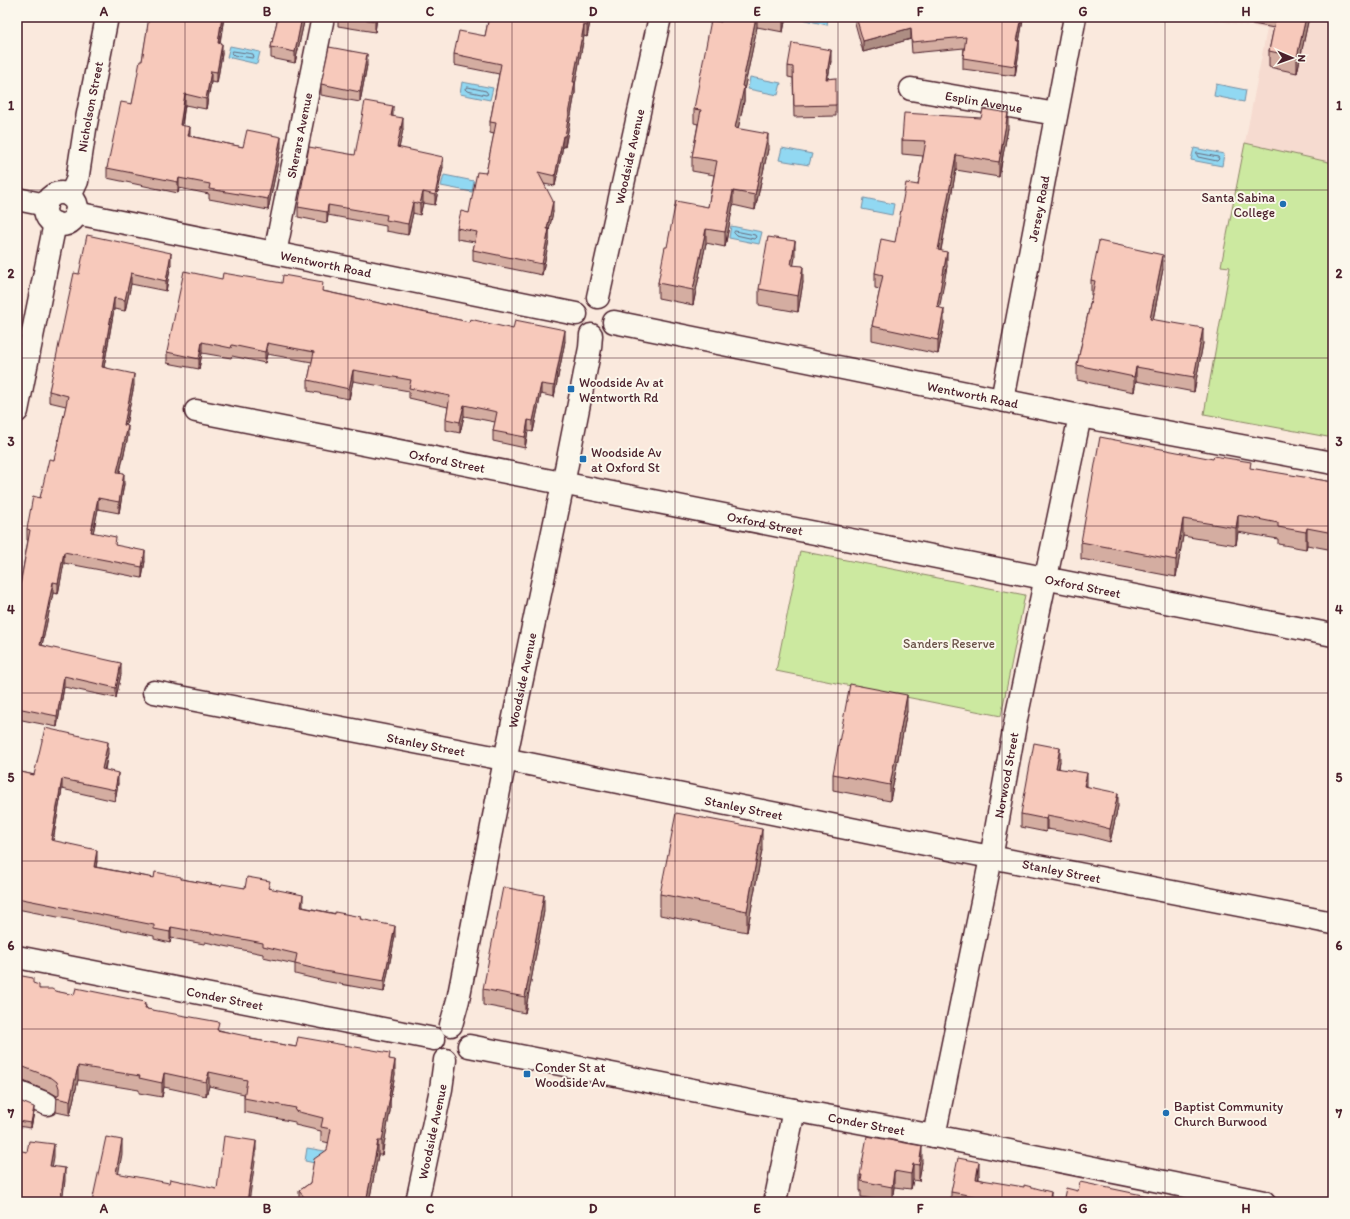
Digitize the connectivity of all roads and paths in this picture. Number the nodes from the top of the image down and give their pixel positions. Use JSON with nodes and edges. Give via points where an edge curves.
{"nodes":[{"id":1,"x":107,"y":17,"type":"edge"},
{"id":2,"x":323,"y":17,"type":"edge"},
{"id":3,"x":660,"y":17,"type":"edge"},
{"id":4,"x":1075,"y":17,"type":"edge"},
{"id":5,"x":911,"y":89,"type":"dead end"},
{"id":6,"x":1056,"y":114,"type":"junction"},
{"id":7,"x":17,"y":199,"type":"edge"},
{"id":8,"x":73,"y":204,"type":"junction"},
{"id":9,"x":50,"y":214,"type":"junction"},
{"id":10,"x":275,"y":253,"type":"junction"},
{"id":11,"x":598,"y":297,"type":"junction"},
{"id":12,"x":576,"y":314,"type":"junction"},
{"id":13,"x":614,"y":322,"type":"junction"},
{"id":14,"x":591,"y":335,"type":"junction"},
{"id":15,"x":1002,"y":400,"type":"junction"},
{"id":16,"x":17,"y":411,"type":"edge"},
{"id":17,"x":196,"y":411,"type":"dead end"},
{"id":18,"x":1080,"y":416,"type":"junction"},
{"id":19,"x":1333,"y":463,"type":"edge"},
{"id":20,"x":563,"y":484,"type":"junction"},
{"id":21,"x":1045,"y":579,"type":"junction"},
{"id":22,"x":1333,"y":635,"type":"edge"},
{"id":23,"x":154,"y":692,"type":"dead end"},
{"id":24,"x":505,"y":760,"type":"junction"},
{"id":25,"x":990,"y":858,"type":"junction"},
{"id":26,"x":1333,"y":923,"type":"edge"},
{"id":27,"x":17,"y":957,"type":"edge"},
{"id":28,"x":451,"y":1024,"type":"junction"},
{"id":29,"x":434,"y":1039,"type":"junction"},
{"id":30,"x":469,"y":1046,"type":"junction"},
{"id":31,"x":445,"y":1060,"type":"junction"},
{"id":32,"x":17,"y":1092,"type":"edge"},
{"id":33,"x":47,"y":1104,"type":"dead end"},
{"id":34,"x":794,"y":1110,"type":"junction"},
{"id":35,"x":934,"y":1136,"type":"junction"},
{"id":36,"x":1188,"y":1195,"type":"edge"},
{"id":37,"x":417,"y":1202,"type":"edge"},
{"id":38,"x":775,"y":1202,"type":"edge"},
{"id":39,"x":1264,"y":1202,"type":"edge"}],
"edges":[{"from":1,"to":8,"type":"street","name":"Nicholson Street"},
{"from":2,"to":10,"type":"street","name":"Sherars Avenue"},
{"from":3,"to":11,"type":"street","name":"Woodside Avenue"},
{"from":4,"to":6,"type":"street","name":"Jersey Road"},
{"from":5,"to":6,"type":"street","name":"Esplin Avenue"},
{"from":6,"to":15,"type":"street","name":"Jersey Road"},
{"from":7,"to":9,"type":"street"},
{"from":8,"to":9,"type":"street","via":[[74,218],[65,224]]},
{"from":8,"to":10,"type":"street","name":"Wentworth Road"},
{"from":9,"to":16,"type":"street"},
{"from":10,"to":12,"type":"street","name":"Wentworth Road"},
{"from":11,"to":12,"type":"street","via":[[586,299]]},
{"from":11,"to":13,"type":"street","via":[[610,303]]},
{"from":12,"to":14,"type":"street","via":[[581,330]]},
{"from":13,"to":14,"type":"street","via":[[602,334]]},
{"from":13,"to":15,"type":"street","name":"Wentworth Road"},
{"from":14,"to":20,"type":"street","name":"Woodside Avenue"},
{"from":15,"to":18,"type":"street","name":"Wentworth Road"},
{"from":17,"to":20,"type":"street","name":"Oxford Street"},
{"from":18,"to":19,"type":"street","name":"Wentworth Road"},
{"from":18,"to":21,"type":"street","name":"Norwood Street"},
{"from":20,"to":21,"type":"street","name":"Oxford Street"},
{"from":20,"to":24,"type":"street","name":"Woodside Avenue"},
{"from":21,"to":22,"type":"street","name":"Oxford Street"},
{"from":21,"to":25,"type":"street","name":"Norwood Street"},
{"from":23,"to":24,"type":"street","name":"Stanley Street"},
{"from":24,"to":25,"type":"street","name":"Stanley Street"},
{"from":24,"to":28,"type":"street","name":"Woodside Avenue","via":[[458,1000]]},
{"from":25,"to":26,"type":"street","name":"Stanley Street"},
{"from":25,"to":35,"type":"street","name":"Norwood Street"},
{"from":27,"to":29,"type":"street","name":"Conder Street"},
{"from":28,"to":29,"type":"street","via":[[438,1030]]},
{"from":28,"to":30,"type":"street","via":[[465,1031],[469,1038]]},
{"from":29,"to":31,"type":"street","via":[[436,1051]]},
{"from":30,"to":31,"type":"street","via":[[461,1059]]},
{"from":30,"to":34,"type":"street","name":"Conder Street"},
{"from":31,"to":37,"type":"street","name":"Woodside Avenue"},
{"from":32,"to":33,"type":"street"},
{"from":34,"to":35,"type":"street","name":"Conder Street"},
{"from":34,"to":38,"type":"street"},
{"from":35,"to":36,"type":"street","name":"Conder Street"},
{"from":36,"to":39,"type":"street","name":"Conder Street"}]}
